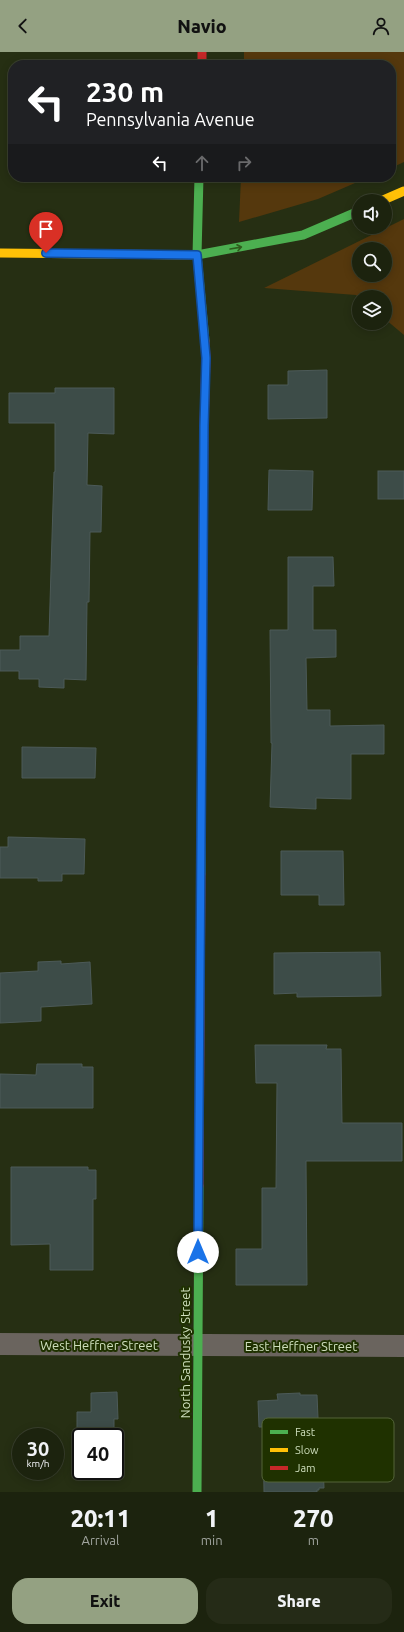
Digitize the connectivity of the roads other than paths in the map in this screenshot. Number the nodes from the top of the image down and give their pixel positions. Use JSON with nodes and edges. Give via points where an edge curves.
{"nodes":[{"id":1,"x":199,"y":182,"type":"edge"},
{"id":2,"x":404,"y":191,"type":"edge"},
{"id":3,"x":392,"y":196,"type":"edge"},
{"id":4,"x":352,"y":214,"type":"edge"},
{"id":5,"x":0,"y":253,"type":"edge"},
{"id":6,"x":197,"y":255,"type":"junction"},
{"id":7,"x":0,"y":1344,"type":"edge"},
{"id":8,"x":198,"y":1346,"type":"junction"},
{"id":9,"x":404,"y":1346,"type":"edge"},
{"id":10,"x":197,"y":1492,"type":"edge"}],
"edges":[{"from":1,"to":6,"type":"main road","name":"North Sandusky Street"},
{"from":2,"to":3,"type":"main road"},
{"from":6,"to":4,"type":"main road","one_way":true,"via":[[303,235]]},
{"from":5,"to":6,"type":"main road"},
{"from":6,"to":8,"type":"main road","name":"North Sandusky Street","via":[[206,358]]},
{"from":7,"to":8,"type":"street","name":"West Heffner Street"},
{"from":8,"to":9,"type":"street","name":"East Heffner Street"},
{"from":8,"to":10,"type":"main road","name":"North Sandusky Street"}]}
